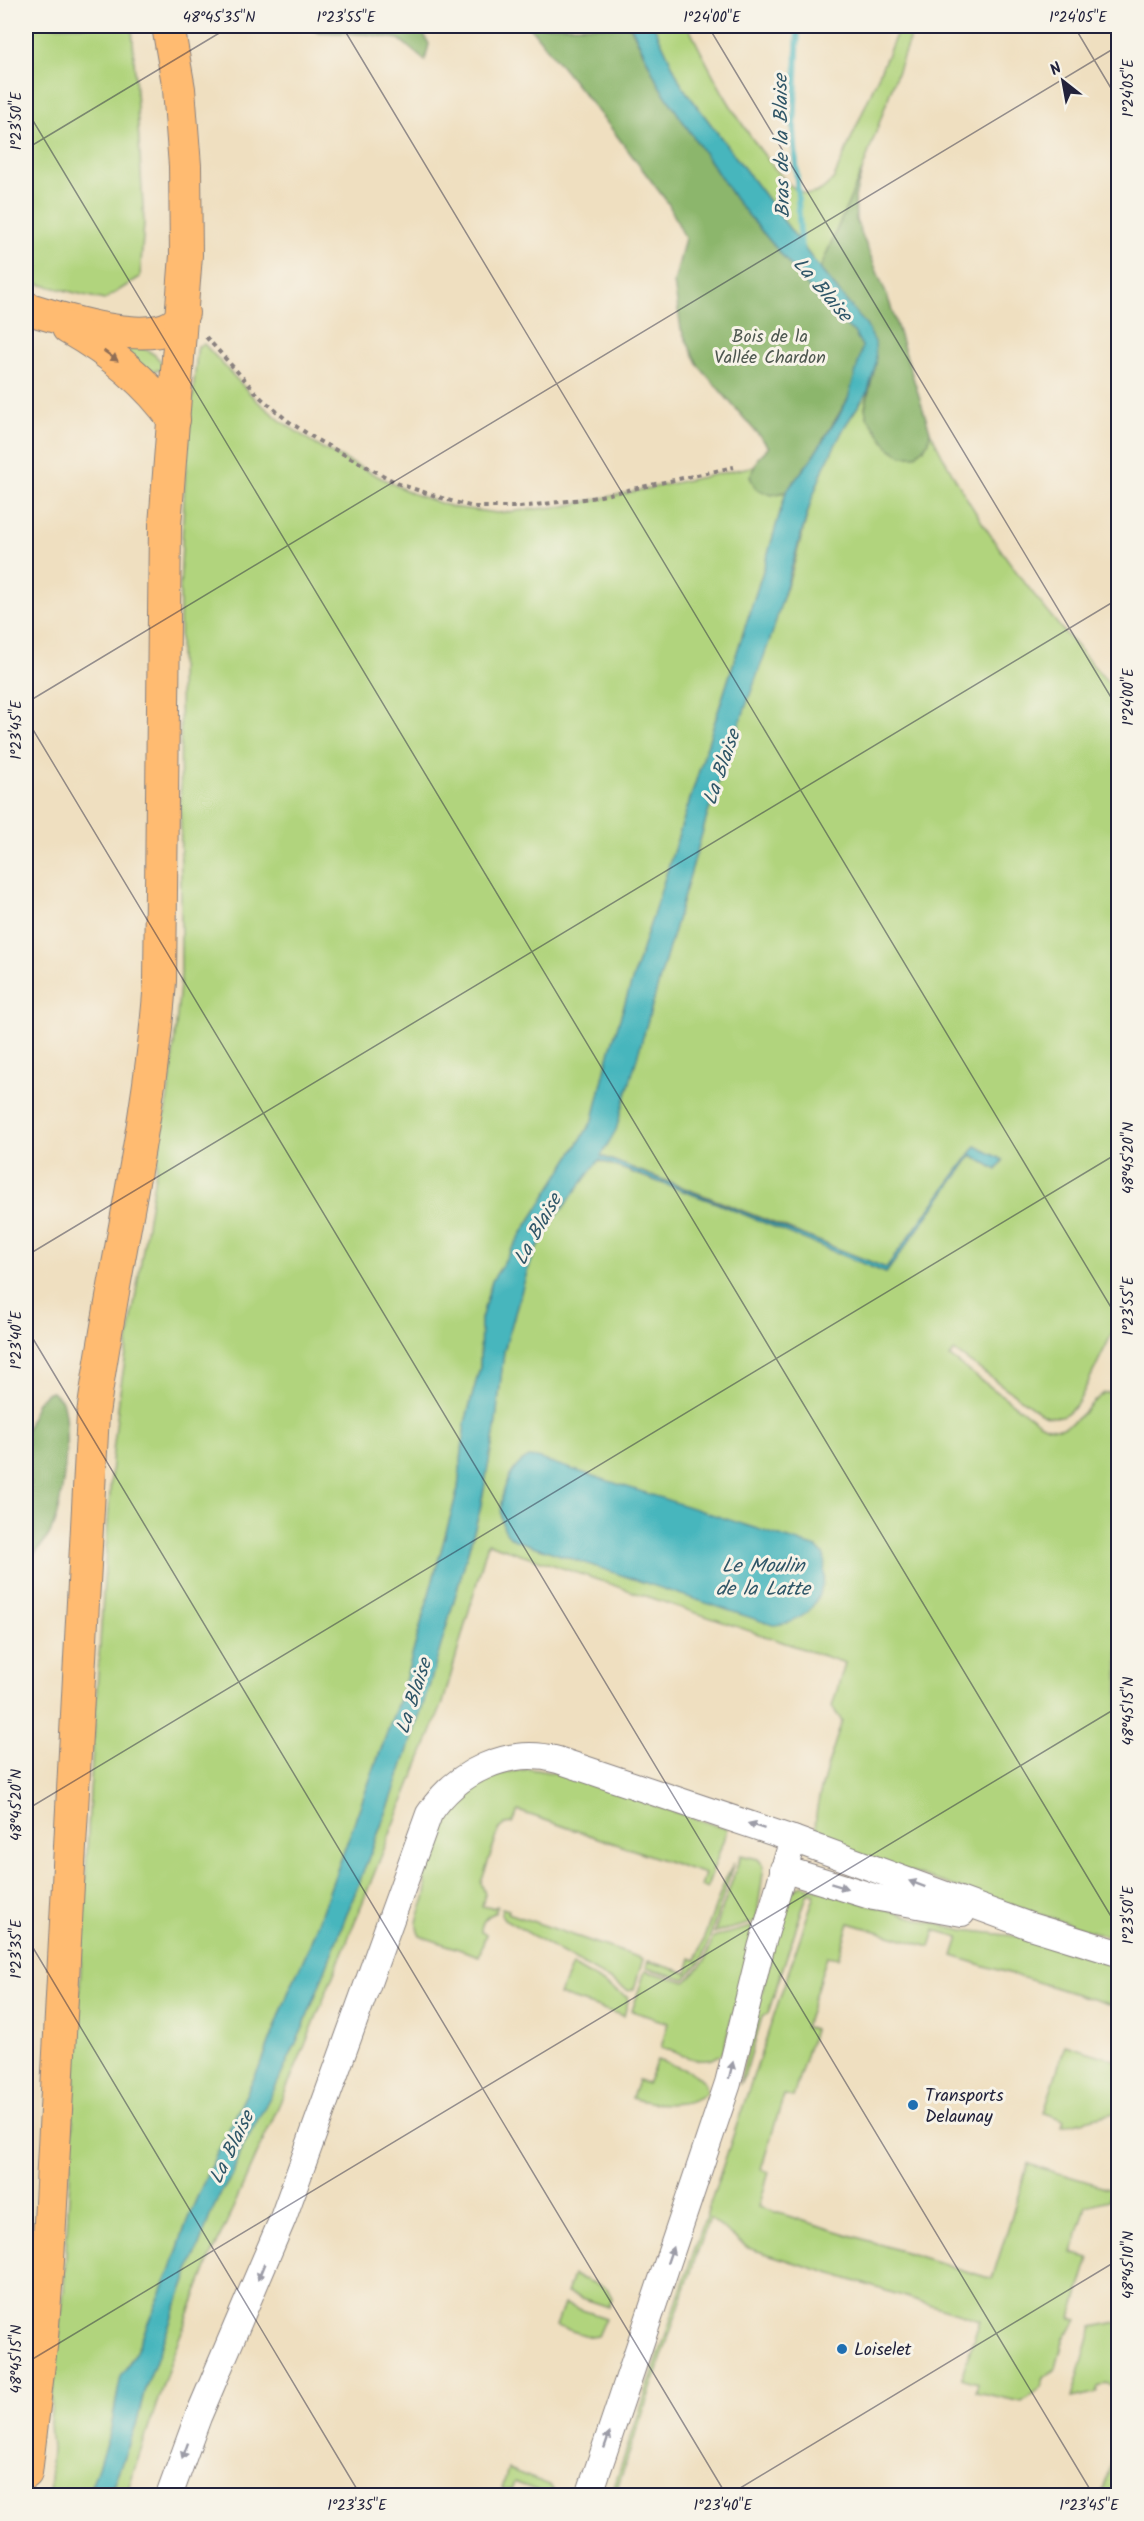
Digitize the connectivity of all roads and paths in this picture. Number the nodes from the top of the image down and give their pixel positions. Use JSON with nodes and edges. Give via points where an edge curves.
{"nodes":[{"id":1,"x":168,"y":26,"type":"edge"},
{"id":2,"x":35,"y":311,"type":"edge"},
{"id":3,"x":183,"y":313,"type":"junction"},
{"id":4,"x":174,"y":420,"type":"junction"},
{"id":5,"x":735,"y":467,"type":"dead end"},
{"id":6,"x":1119,"y":1348,"type":"edge"},
{"id":7,"x":1119,"y":1372,"type":"edge"},
{"id":8,"x":793,"y":1839,"type":"junction"},
{"id":9,"x":783,"y":1869,"type":"junction"},
{"id":10,"x":1030,"y":1926,"type":"junction"},
{"id":11,"x":1119,"y":1953,"type":"edge"},
{"id":12,"x":26,"y":2473,"type":"edge"},
{"id":13,"x":169,"y":2496,"type":"edge"},
{"id":14,"x":589,"y":2496,"type":"edge"}],
"edges":[{"from":1,"to":3,"type":"main road","via":[[179,89],[185,166]]},
{"from":2,"to":3,"type":"main road","via":[[139,333],[169,329]]},
{"from":2,"to":4,"type":"main road","one_way":true,"via":[[92,342],[131,371]]},
{"from":3,"to":4,"type":"main road"},
{"from":3,"to":5,"type":"path","via":[[251,389],[288,421],[361,465],[436,498],[474,507],[520,507],[591,498]]},
{"from":4,"to":12,"type":"main road","via":[[165,525],[159,1002],[142,1140],[93,1414],[48,2260]]},
{"from":6,"to":7,"type":"path"},
{"from":8,"to":9,"type":"lane"},
{"from":10,"to":8,"type":"lane","one_way":true},
{"from":8,"to":13,"type":"lane","one_way":true,"via":[[547,1757],[525,1756],[490,1764],[462,1779],[436,1802],[422,1829],[283,2218],[198,2416]]},
{"from":9,"to":10,"type":"lane","one_way":true,"via":[[874,1897]]},
{"from":14,"to":9,"type":"lane","one_way":true,"via":[[728,2083]]},
{"from":10,"to":11,"type":"lane"}]}
